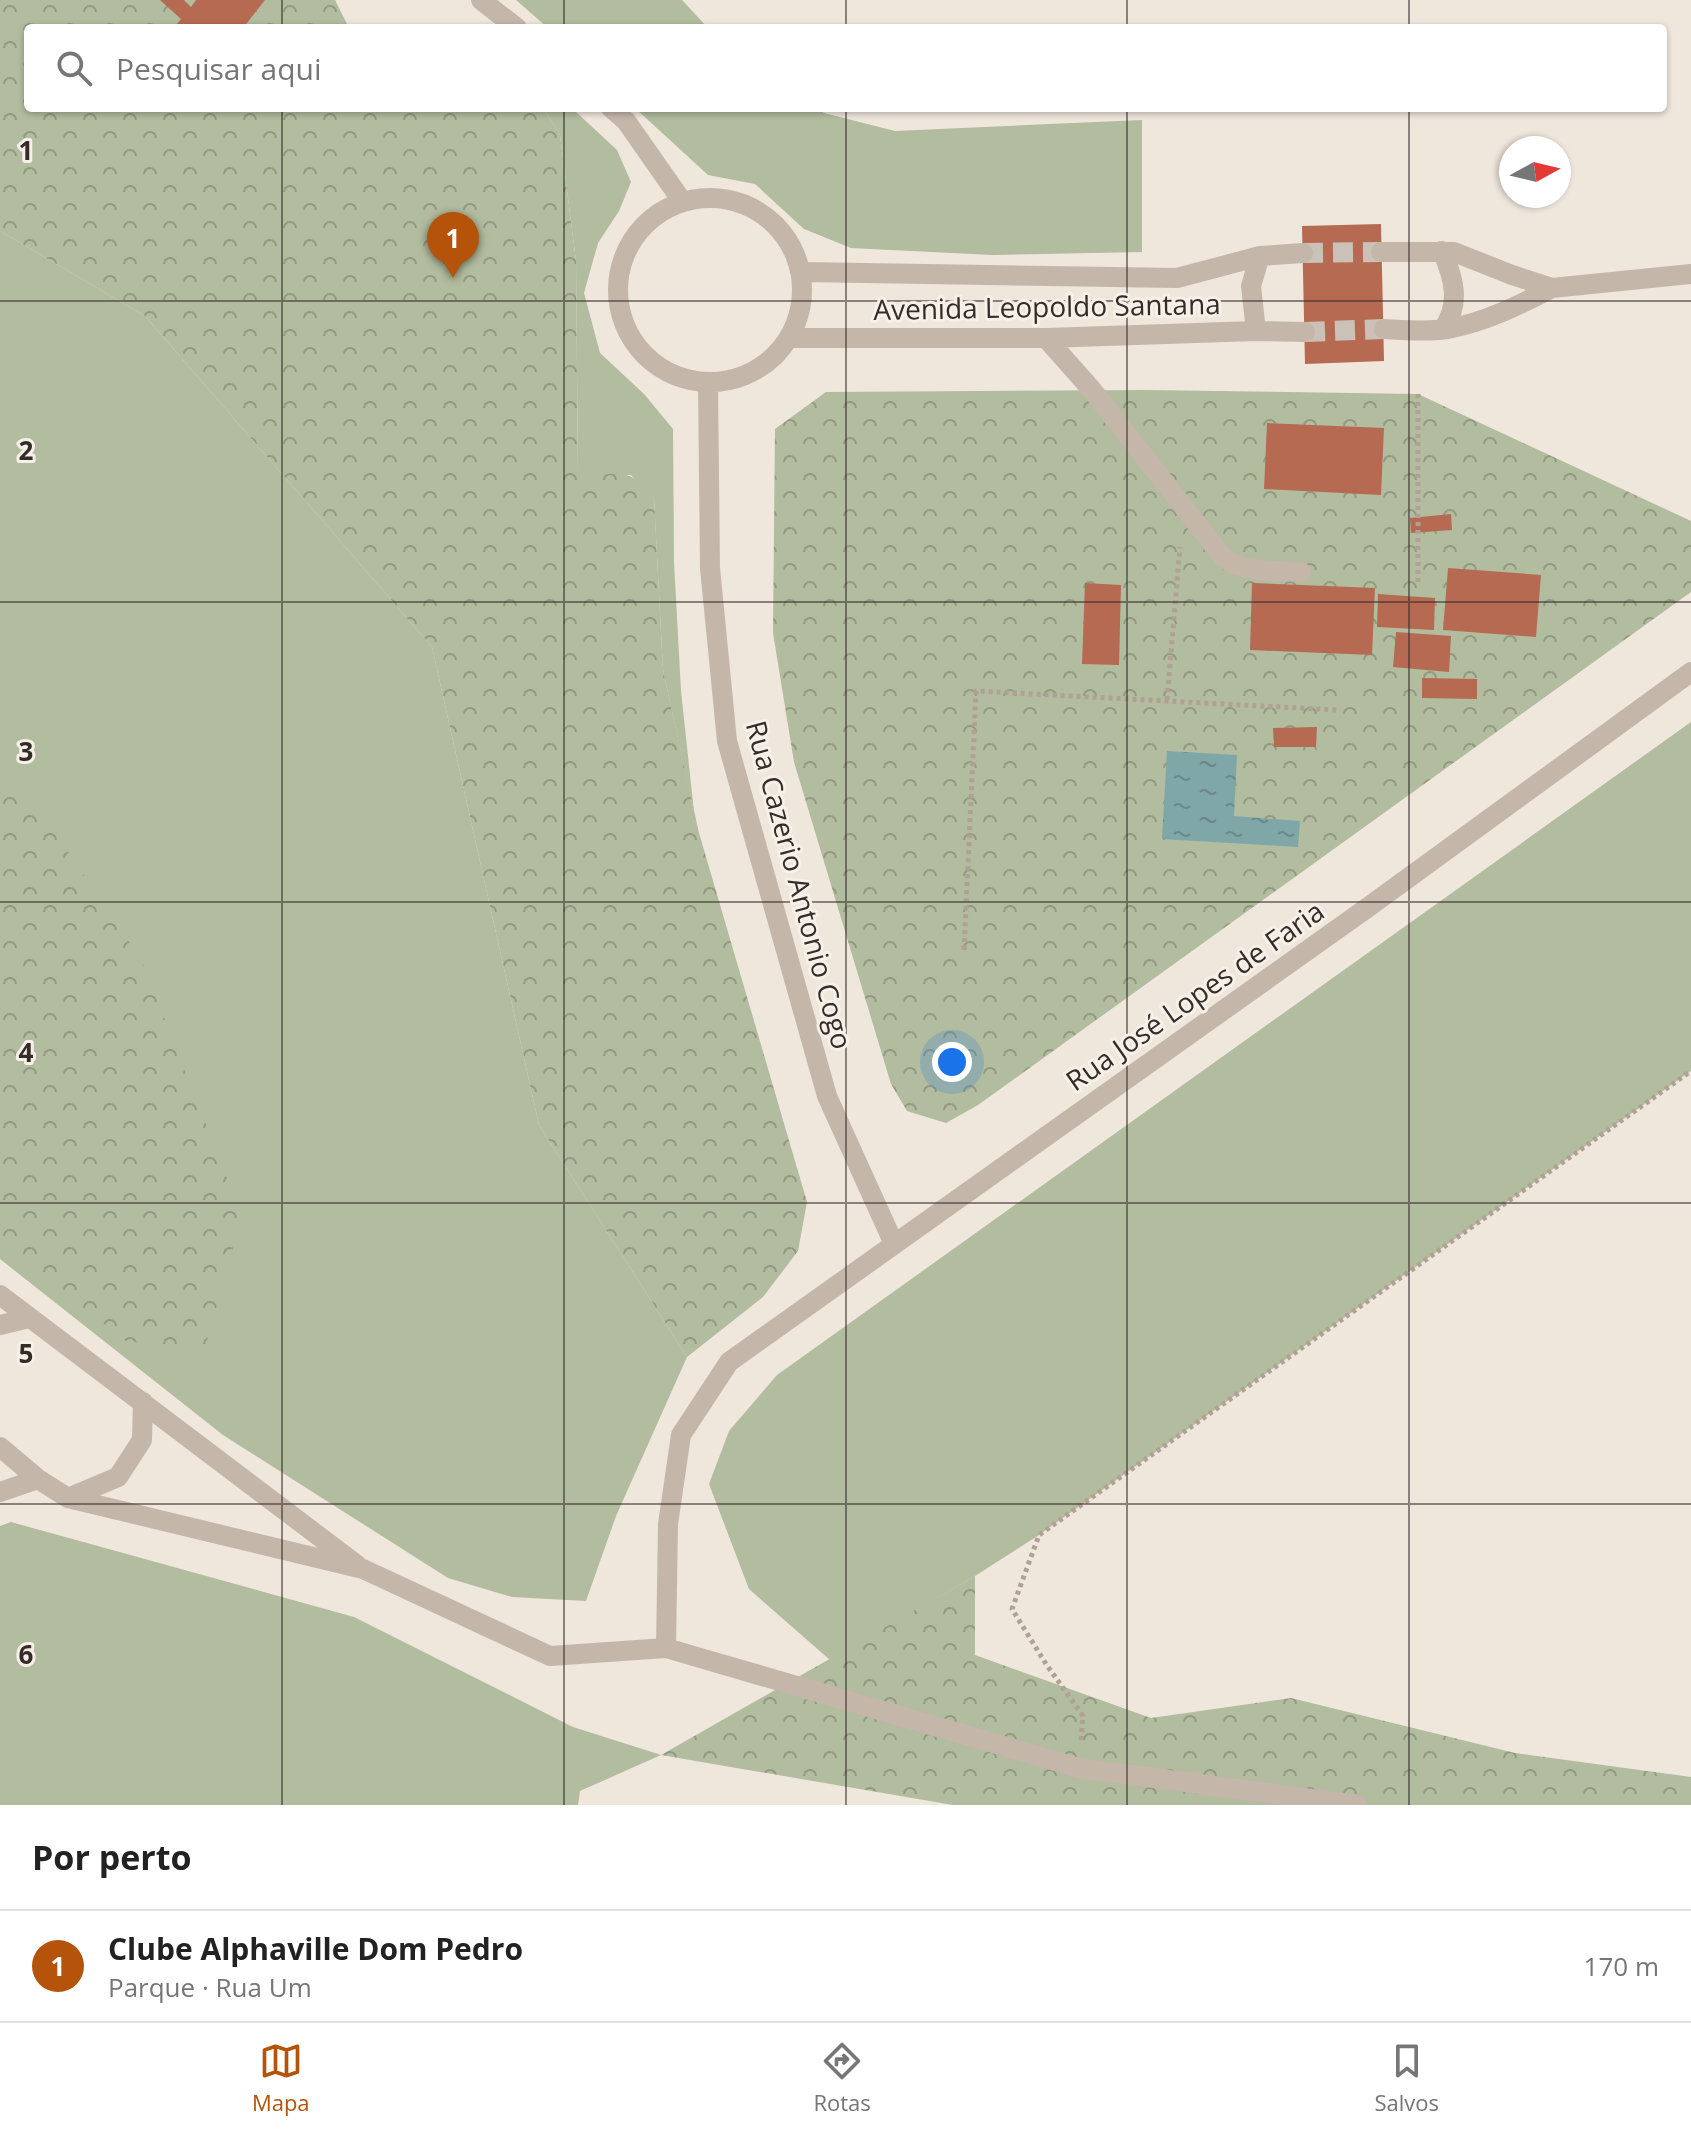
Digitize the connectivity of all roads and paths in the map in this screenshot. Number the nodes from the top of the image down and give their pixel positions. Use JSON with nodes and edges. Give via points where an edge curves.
{"nodes":[{"id":1,"x":481,"y":0,"type":"edge"},
{"id":2,"x":512,"y":24,"type":"edge"},
{"id":3,"x":616,"y":112,"type":"edge"},
{"id":4,"x":682,"y":201,"type":"junction"},
{"id":5,"x":1442,"y":251,"type":"junction"},
{"id":6,"x":1381,"y":252,"type":"tunnel mouth"},
{"id":7,"x":1303,"y":253,"type":"tunnel mouth"},
{"id":8,"x":1260,"y":256,"type":"junction"},
{"id":9,"x":802,"y":272,"type":"junction"},
{"id":10,"x":1691,"y":274,"type":"edge"},
{"id":11,"x":1521,"y":278,"type":"junction"},
{"id":12,"x":1552,"y":288,"type":"junction"},
{"id":13,"x":1522,"y":303,"type":"junction"},
{"id":14,"x":1384,"y":329,"type":"tunnel mouth"},
{"id":15,"x":1443,"y":329,"type":"junction"},
{"id":16,"x":1256,"y":331,"type":"junction"},
{"id":17,"x":1305,"y":332,"type":"tunnel mouth"},
{"id":18,"x":789,"y":338,"type":"junction"},
{"id":19,"x":1046,"y":338,"type":"junction"},
{"id":20,"x":708,"y":383,"type":"junction"},
{"id":21,"x":1418,"y":394,"type":"dead end"},
{"id":22,"x":1183,"y":506,"type":"junction"},
{"id":23,"x":1301,"y":572,"type":"dead end"},
{"id":24,"x":1418,"y":583,"type":"dead end"},
{"id":25,"x":1691,"y":672,"type":"edge"},
{"id":26,"x":1167,"y":701,"type":"junction"},
{"id":27,"x":1337,"y":710,"type":"dead end"},
{"id":28,"x":964,"y":950,"type":"dead end"},
{"id":29,"x":1691,"y":1071,"type":"edge"},
{"id":30,"x":894,"y":1244,"type":"junction"},
{"id":31,"x":0,"y":1295,"type":"edge"},
{"id":32,"x":29,"y":1318,"type":"junction"},
{"id":33,"x":0,"y":1325,"type":"edge"},
{"id":34,"x":143,"y":1402,"type":"junction"},
{"id":35,"x":0,"y":1447,"type":"edge"},
{"id":36,"x":38,"y":1479,"type":"junction"},
{"id":37,"x":0,"y":1492,"type":"edge"},
{"id":38,"x":68,"y":1498,"type":"junction"},
{"id":39,"x":363,"y":1569,"type":"junction"},
{"id":40,"x":666,"y":1648,"type":"junction"},
{"id":41,"x":1079,"y":1768,"type":"junction"},
{"id":42,"x":1357,"y":1805,"type":"edge"}],
"edges":[{"from":1,"to":2,"type":"street"},
{"from":3,"to":4,"type":"street"},
{"from":4,"to":9,"type":"street","via":[[709,197],[760,212],[781,230]]},
{"from":4,"to":20,"type":"street","via":[[656,214],[635,234],[622,260],[617,289],[621,318],[634,344],[654,364],[679,378]]},
{"from":5,"to":6,"type":"street"},
{"from":5,"to":11,"type":"street"},
{"from":5,"to":15,"type":"street","via":[[1455,288],[1452,318]]},
{"from":7,"to":8,"type":"street","name":"Avenida Leopoldo Santana"},
{"from":8,"to":9,"type":"street","name":"Avenida Leopoldo Santana","via":[[1177,278]]},
{"from":8,"to":16,"type":"street","via":[[1251,286]]},
{"from":9,"to":18,"type":"street","via":[[800,310]]},
{"from":10,"to":12,"type":"street"},
{"from":11,"to":12,"type":"street"},
{"from":11,"to":13,"type":"street"},
{"from":12,"to":13,"type":"street"},
{"from":13,"to":15,"type":"street"},
{"from":14,"to":15,"type":"street"},
{"from":16,"to":17,"type":"street","name":"Avenida Leopoldo Santana"},
{"from":16,"to":19,"type":"street","name":"Avenida Leopoldo Santana"},
{"from":18,"to":19,"type":"street","name":"Avenida Leopoldo Santana"},
{"from":18,"to":20,"type":"street","via":[[768,362],[740,378]]},
{"from":19,"to":22,"type":"street"},
{"from":20,"to":30,"type":"street","name":"Rua Cazerio Antonio Cogo","via":[[710,568],[727,741],[827,1096]]},
{"from":21,"to":24,"type":"path"},
{"from":22,"to":23,"type":"street","via":[[1234,566]]},
{"from":22,"to":26,"type":"path"},
{"from":25,"to":30,"type":"street","name":"Rua José Lopes de Faria"},
{"from":26,"to":27,"type":"path"},
{"from":26,"to":28,"type":"path","via":[[976,691]]},
{"from":29,"to":41,"type":"path","via":[[1039,1535],[1012,1609],[1083,1716]]},
{"from":30,"to":40,"type":"street","name":"Rua José Lopes de Faria","via":[[729,1362],[681,1435],[668,1524]]},
{"from":31,"to":32,"type":"street"},
{"from":32,"to":33,"type":"street"},
{"from":32,"to":34,"type":"street"},
{"from":34,"to":38,"type":"street","via":[[142,1440],[118,1477]]},
{"from":34,"to":39,"type":"street"},
{"from":35,"to":36,"type":"street"},
{"from":36,"to":37,"type":"street"},
{"from":36,"to":38,"type":"street"},
{"from":38,"to":39,"type":"street"},
{"from":39,"to":40,"type":"street","via":[[550,1656]]},
{"from":40,"to":41,"type":"street"},
{"from":41,"to":42,"type":"street"}]}
